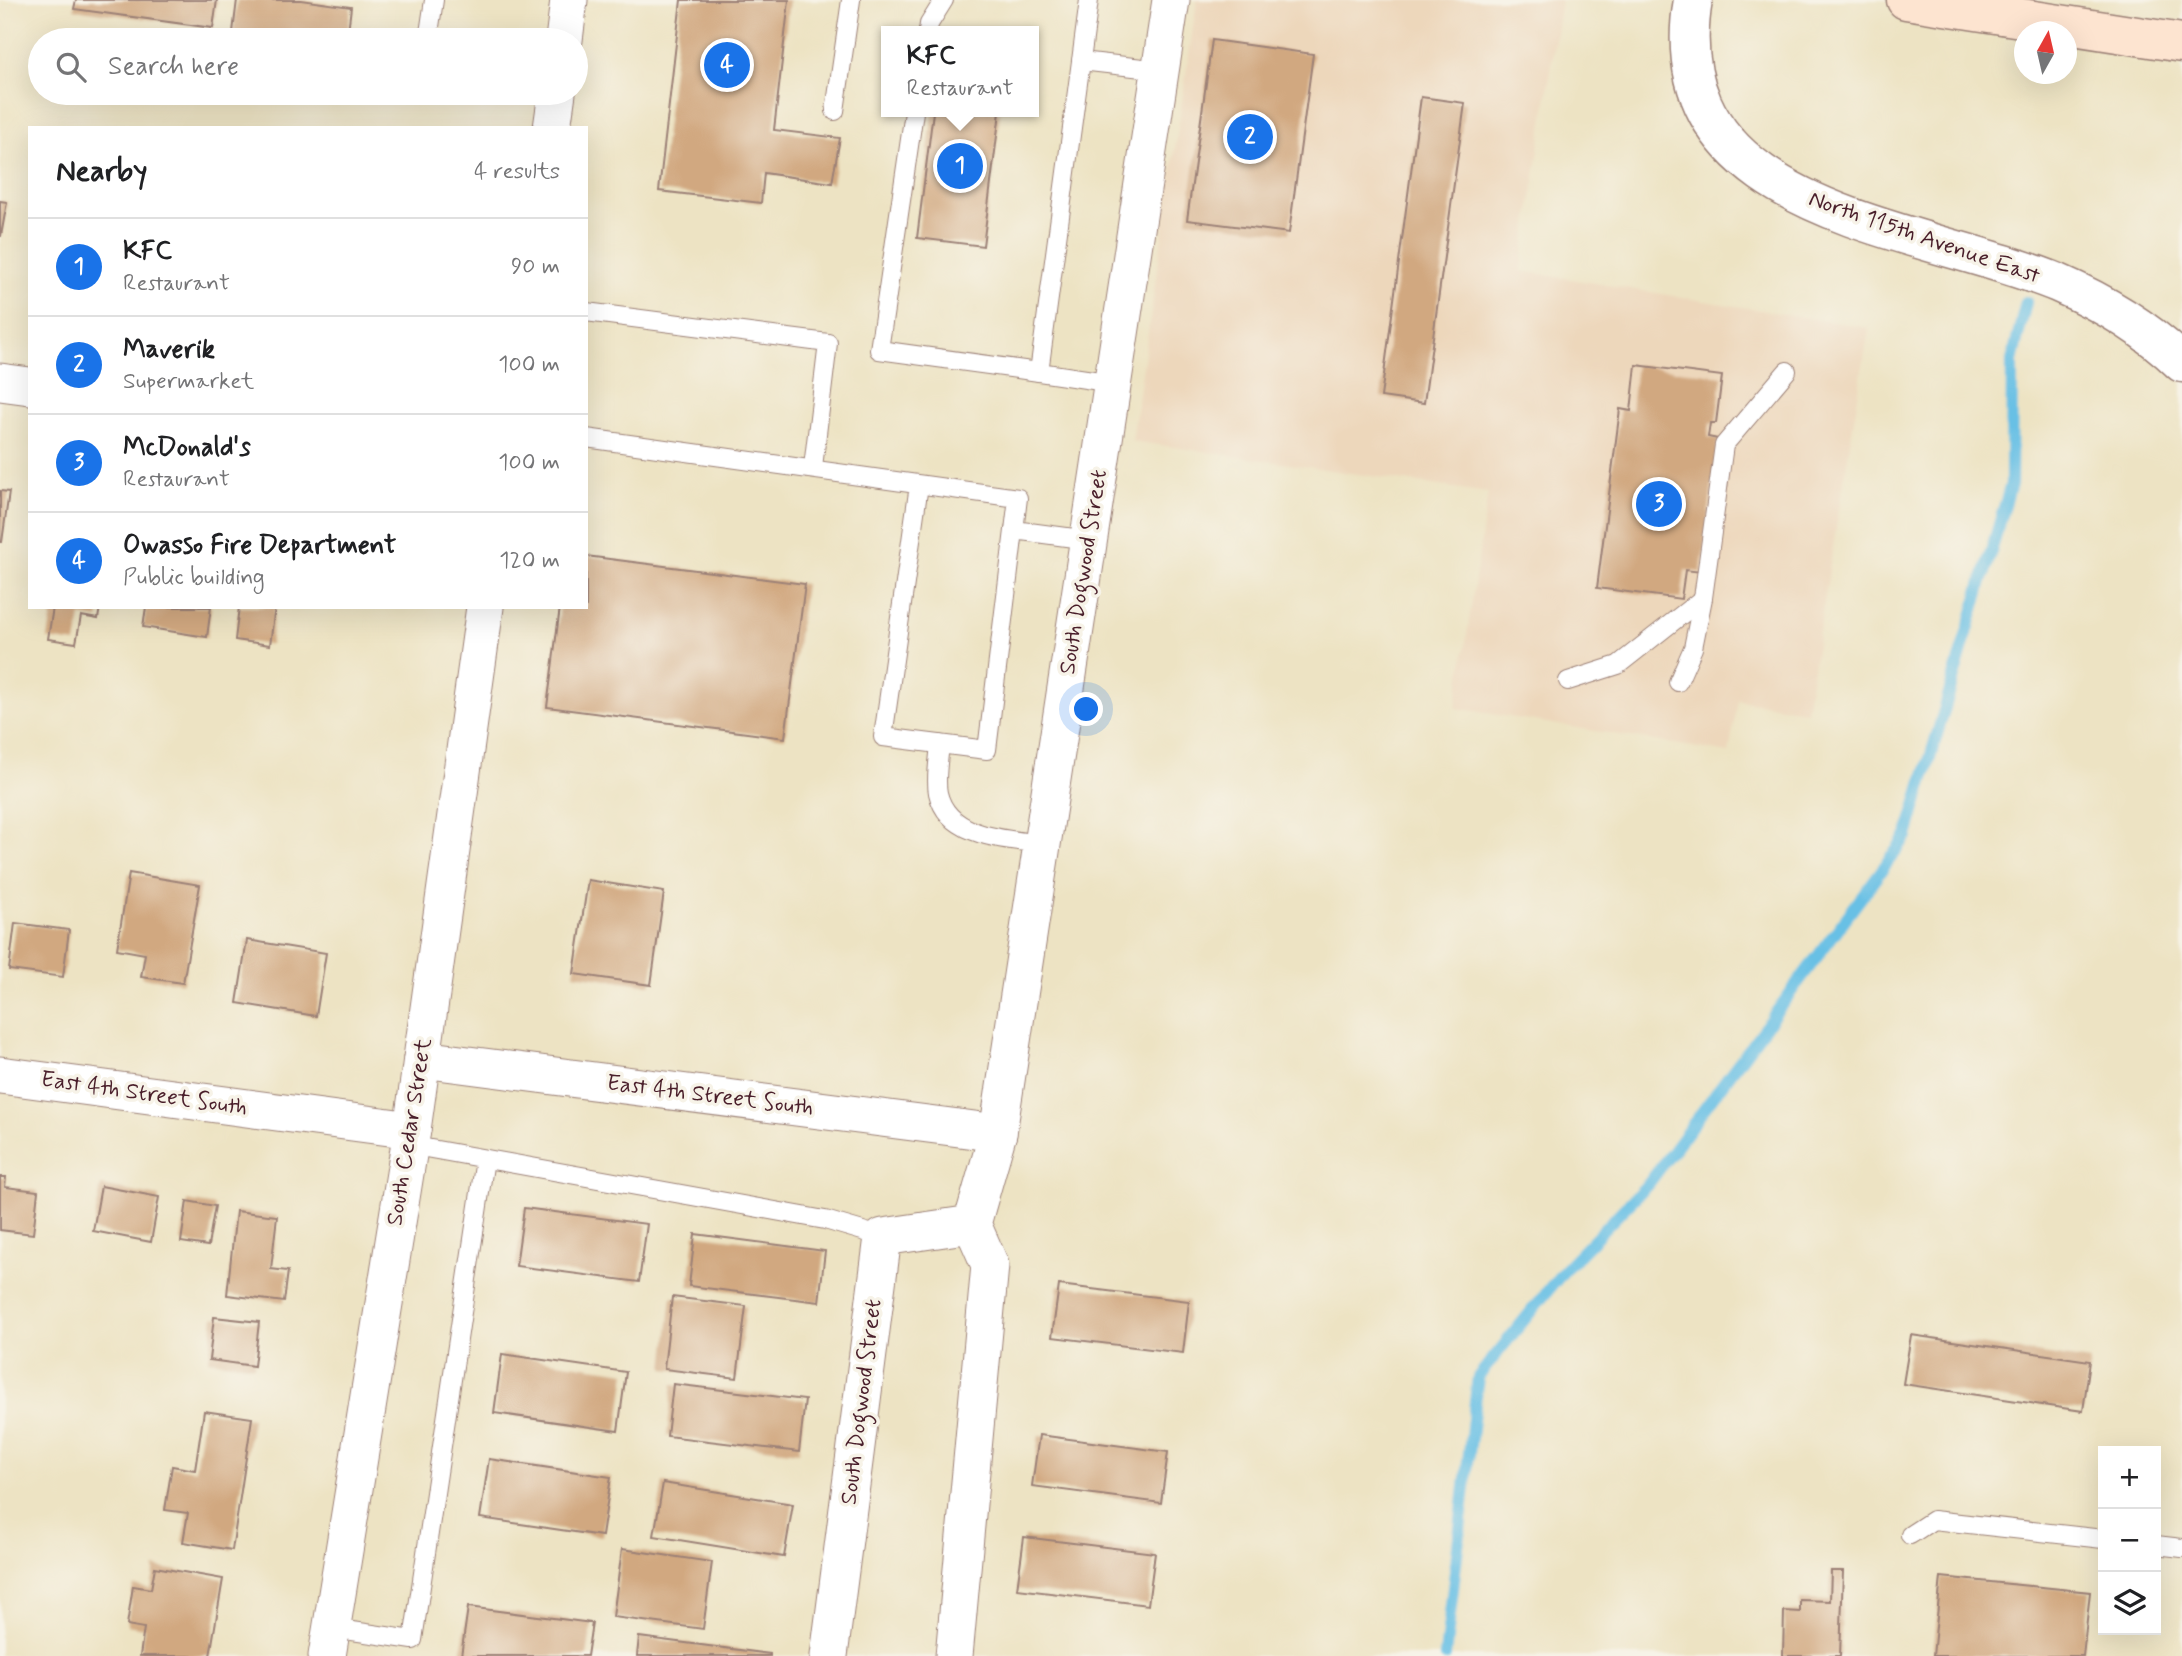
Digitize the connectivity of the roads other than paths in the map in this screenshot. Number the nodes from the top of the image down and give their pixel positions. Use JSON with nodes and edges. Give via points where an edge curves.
{"nodes":[{"id":1,"x":434,"y":0,"type":"edge"},
{"id":2,"x":569,"y":0,"type":"edge"},
{"id":3,"x":851,"y":0,"type":"edge"},
{"id":4,"x":944,"y":0,"type":"edge"},
{"id":5,"x":1089,"y":0,"type":"edge"},
{"id":6,"x":1171,"y":0,"type":"edge"},
{"id":7,"x":1693,"y":0,"type":"edge"},
{"id":8,"x":1906,"y":0,"type":"edge"},
{"id":9,"x":929,"y":26,"type":"edge"},
{"id":10,"x":430,"y":28,"type":"edge"},
{"id":11,"x":566,"y":28,"type":"edge"},
{"id":12,"x":2182,"y":43,"type":"edge"},
{"id":13,"x":1081,"y":61,"type":"junction"},
{"id":14,"x":1160,"y":70,"type":"junction"},
{"id":15,"x":555,"y":105,"type":"edge"},
{"id":16,"x":835,"y":111,"type":"dead end"},
{"id":17,"x":913,"y":117,"type":"edge"},
{"id":18,"x":552,"y":126,"type":"edge"},
{"id":19,"x":588,"y":312,"type":"edge"},
{"id":20,"x":2182,"y":363,"type":"edge"},
{"id":21,"x":1039,"y":372,"type":"junction"},
{"id":22,"x":1787,"y":372,"type":"dead end"},
{"id":23,"x":0,"y":382,"type":"edge"},
{"id":24,"x":1113,"y":383,"type":"junction"},
{"id":25,"x":28,"y":386,"type":"edge"},
{"id":26,"x":588,"y":438,"type":"edge"},
{"id":27,"x":813,"y":467,"type":"junction"},
{"id":28,"x":919,"y":485,"type":"junction"},
{"id":29,"x":1014,"y":530,"type":"junction"},
{"id":30,"x":1089,"y":540,"type":"junction"},
{"id":31,"x":1703,"y":598,"type":"junction"},
{"id":32,"x":485,"y":609,"type":"edge"},
{"id":33,"x":1567,"y":681,"type":"dead end"},
{"id":34,"x":1678,"y":682,"type":"dead end"},
{"id":35,"x":940,"y":744,"type":"junction"},
{"id":36,"x":1042,"y":845,"type":"junction"},
{"id":37,"x":422,"y":1059,"type":"junction"},
{"id":38,"x":0,"y":1075,"type":"edge"},
{"id":39,"x":998,"y":1133,"type":"junction"},
{"id":40,"x":411,"y":1137,"type":"junction"},
{"id":41,"x":485,"y":1159,"type":"junction"},
{"id":42,"x":972,"y":1224,"type":"junction"},
{"id":43,"x":883,"y":1237,"type":"junction"},
{"id":44,"x":1910,"y":1535,"type":"dead end"},
{"id":45,"x":2098,"y":1538,"type":"edge"},
{"id":46,"x":2161,"y":1546,"type":"edge"},
{"id":47,"x":2182,"y":1548,"type":"edge"},
{"id":48,"x":329,"y":1642,"type":"edge"},
{"id":49,"x":829,"y":1656,"type":"edge"},
{"id":50,"x":954,"y":1656,"type":"edge"}],
"edges":[{"from":1,"to":10,"type":"lane"},
{"from":2,"to":11,"type":"street"},
{"from":3,"to":16,"type":"lane"},
{"from":4,"to":9,"type":"lane"},
{"from":5,"to":13,"type":"lane"},
{"from":6,"to":14,"type":"street","name":"South Dogwood Street"},
{"from":7,"to":20,"type":"street","name":"North 115th Avenue East","via":[[1688,40],[1697,93],[1731,146],[1762,174],[1813,203],[2077,292],[2131,321]]},
{"from":8,"to":12,"type":"main road"},
{"from":13,"to":14,"type":"lane"},
{"from":13,"to":21,"type":"lane"},
{"from":14,"to":24,"type":"street","name":"South Dogwood Street"},
{"from":15,"to":18,"type":"street"},
{"from":17,"to":21,"type":"lane","via":[[879,350]]},
{"from":19,"to":27,"type":"lane","via":[[828,343]]},
{"from":21,"to":24,"type":"lane"},
{"from":22,"to":31,"type":"lane","via":[[1724,445]]},
{"from":23,"to":25,"type":"street"},
{"from":24,"to":30,"type":"street","name":"South Dogwood Street"},
{"from":26,"to":27,"type":"lane"},
{"from":27,"to":28,"type":"lane"},
{"from":28,"to":29,"type":"lane","via":[[1018,498]]},
{"from":28,"to":35,"type":"lane","via":[[883,737]]},
{"from":29,"to":30,"type":"lane"},
{"from":29,"to":35,"type":"lane","via":[[987,750]]},
{"from":30,"to":36,"type":"street","name":"South Dogwood Street"},
{"from":31,"to":33,"type":"lane","via":[[1618,665]]},
{"from":31,"to":34,"type":"lane","via":[[1693,648]]},
{"from":32,"to":37,"type":"street","name":"South Cedar Street"},
{"from":35,"to":36,"type":"lane","via":[[938,793],[949,814],[976,835]]},
{"from":36,"to":39,"type":"street","name":"South Dogwood Street"},
{"from":37,"to":39,"type":"street","name":"East 4th Street South"},
{"from":37,"to":40,"type":"street","name":"South Cedar Street"},
{"from":38,"to":40,"type":"street","name":"East 4th Street South"},
{"from":39,"to":42,"type":"street","name":"South Dogwood Street"},
{"from":40,"to":41,"type":"lane"},
{"from":40,"to":48,"type":"street","name":"South Cedar Street"},
{"from":41,"to":43,"type":"lane","via":[[825,1220]]},
{"from":41,"to":48,"type":"lane","via":[[414,1640]]},
{"from":42,"to":43,"type":"street"},
{"from":42,"to":50,"type":"street","via":[[990,1265]]},
{"from":43,"to":49,"type":"street","name":"South Dogwood Street"},
{"from":44,"to":45,"type":"lane","via":[[1933,1520]]},
{"from":46,"to":47,"type":"lane"}]}
